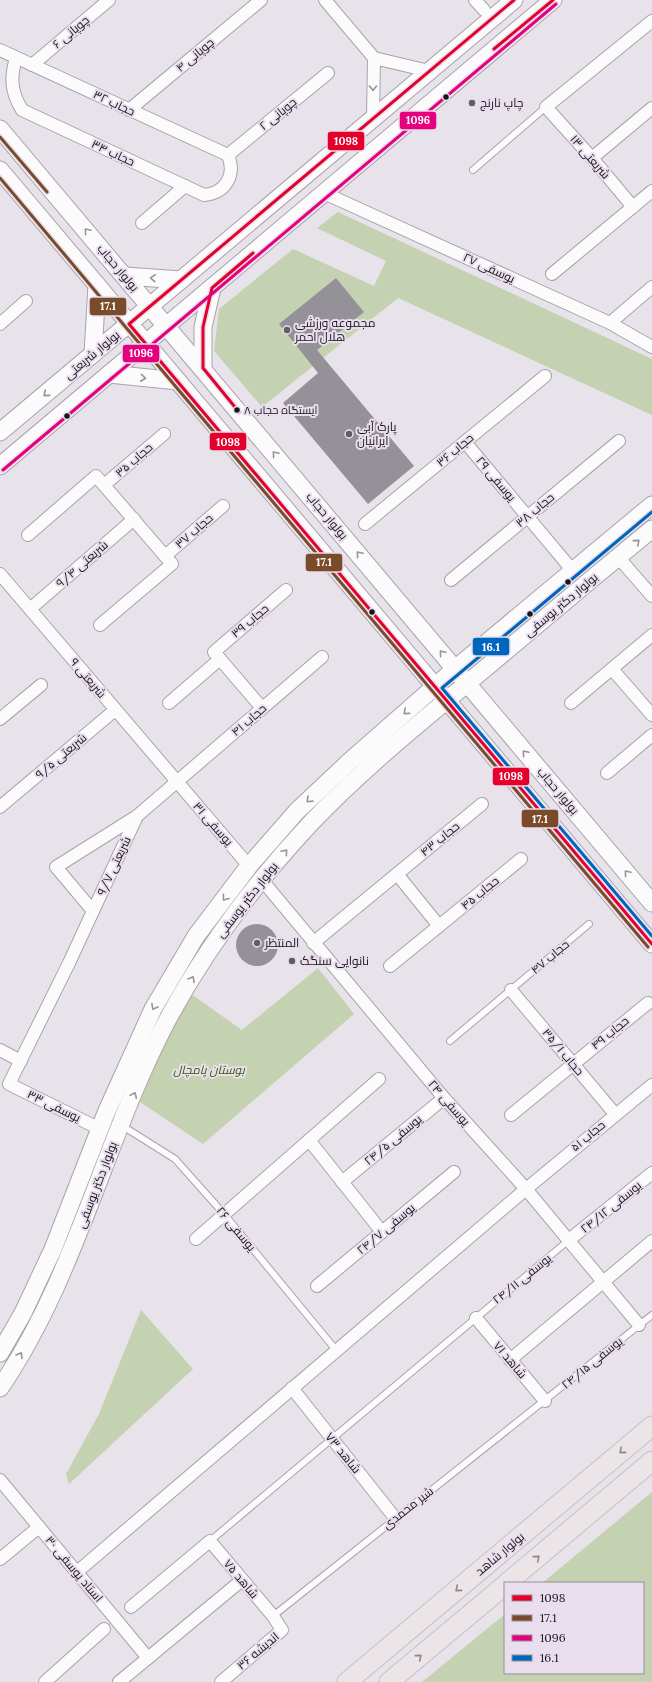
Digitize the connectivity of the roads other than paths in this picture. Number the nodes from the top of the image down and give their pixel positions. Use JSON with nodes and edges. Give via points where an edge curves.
{"nodes":[{"id":1,"x":110,"y":0,"type":"edge"},
{"id":2,"x":261,"y":0,"type":"edge"},
{"id":3,"x":325,"y":0,"type":"edge"},
{"id":4,"x":475,"y":0,"type":"edge"},
{"id":5,"x":514,"y":0,"type":"edge"},
{"id":6,"x":553,"y":0,"type":"edge"},
{"id":7,"x":484,"y":10,"type":"dead end"},
{"id":8,"x":652,"y":21,"type":"edge"},
{"id":9,"x":0,"y":50,"type":"edge"},
{"id":10,"x":16,"y":58,"type":"junction"},
{"id":11,"x":374,"y":58,"type":"junction"},
{"id":12,"x":32,"y":65,"type":"junction"},
{"id":13,"x":429,"y":71,"type":"junction"},
{"id":14,"x":328,"y":73,"type":"dead end"},
{"id":15,"x":546,"y":107,"type":"junction"},
{"id":16,"x":652,"y":108,"type":"edge"},
{"id":17,"x":129,"y":110,"type":"junction"},
{"id":18,"x":373,"y":118,"type":"junction"},
{"id":19,"x":0,"y":129,"type":"edge"},
{"id":20,"x":228,"y":155,"type":"junction"},
{"id":21,"x":592,"y":158,"type":"junction"},
{"id":22,"x":0,"y":170,"type":"edge"},
{"id":23,"x":473,"y":170,"type":"dead end"},
{"id":24,"x":185,"y":186,"type":"junction"},
{"id":25,"x":652,"y":191,"type":"edge"},
{"id":26,"x":324,"y":193,"type":"junction"},
{"id":27,"x":633,"y":207,"type":"junction"},
{"id":28,"x":142,"y":222,"type":"dead end"},
{"id":29,"x":552,"y":274,"type":"dead end"},
{"id":30,"x":125,"y":276,"type":"junction"},
{"id":31,"x":181,"y":280,"type":"junction"},
{"id":32,"x":97,"y":284,"type":"junction"},
{"id":33,"x":652,"y":287,"type":"edge"},
{"id":34,"x":212,"y":288,"type":"junction"},
{"id":35,"x":26,"y":302,"type":"dead end"},
{"id":36,"x":150,"y":306,"type":"junction"},
{"id":37,"x":0,"y":324,"type":"edge"},
{"id":38,"x":129,"y":324,"type":"junction"},
{"id":39,"x":610,"y":324,"type":"junction"},
{"id":40,"x":167,"y":325,"type":"junction"},
{"id":41,"x":146,"y":343,"type":"junction"},
{"id":42,"x":652,"y":347,"type":"edge"},
{"id":43,"x":93,"y":354,"type":"junction"},
{"id":44,"x":203,"y":368,"type":"junction"},
{"id":45,"x":109,"y":374,"type":"junction"},
{"id":46,"x":545,"y":376,"type":"dead end"},
{"id":47,"x":178,"y":381,"type":"junction"},
{"id":48,"x":0,"y":432,"type":"edge"},
{"id":49,"x":164,"y":434,"type":"dead end"},
{"id":50,"x":619,"y":441,"type":"dead end"},
{"id":51,"x":465,"y":442,"type":"junction"},
{"id":52,"x":0,"y":466,"type":"edge"},
{"id":53,"x":104,"y":485,"type":"junction"},
{"id":54,"x":652,"y":505,"type":"edge"},
{"id":55,"x":223,"y":506,"type":"dead end"},
{"id":56,"x":528,"y":516,"type":"junction"},
{"id":57,"x":134,"y":519,"type":"junction"},
{"id":58,"x":365,"y":524,"type":"dead end"},
{"id":59,"x":652,"y":529,"type":"edge"},
{"id":60,"x":28,"y":535,"type":"dead end"},
{"id":61,"x":166,"y":556,"type":"junction"},
{"id":62,"x":618,"y":557,"type":"junction"},
{"id":63,"x":573,"y":571,"type":"junction"},
{"id":64,"x":0,"y":574,"type":"edge"},
{"id":65,"x":451,"y":580,"type":"dead end"},
{"id":66,"x":286,"y":590,"type":"dead end"},
{"id":67,"x":652,"y":596,"type":"edge"},
{"id":68,"x":30,"y":609,"type":"junction"},
{"id":69,"x":100,"y":626,"type":"dead end"},
{"id":70,"x":652,"y":635,"type":"edge"},
{"id":71,"x":217,"y":656,"type":"junction"},
{"id":72,"x":322,"y":657,"type":"dead end"},
{"id":73,"x":456,"y":669,"type":"junction"},
{"id":74,"x":612,"y":669,"type":"junction"},
{"id":75,"x":467,"y":683,"type":"junction"},
{"id":76,"x":41,"y":685,"type":"dead end"},
{"id":77,"x":435,"y":687,"type":"junction"},
{"id":78,"x":447,"y":700,"type":"junction"},
{"id":79,"x":169,"y":703,"type":"dead end"},
{"id":80,"x":571,"y":703,"type":"dead end"},
{"id":81,"x":262,"y":708,"type":"junction"},
{"id":82,"x":115,"y":710,"type":"junction"},
{"id":83,"x":652,"y":715,"type":"edge"},
{"id":84,"x":0,"y":719,"type":"edge"},
{"id":85,"x":652,"y":735,"type":"edge"},
{"id":86,"x":607,"y":773,"type":"dead end"},
{"id":87,"x":176,"y":782,"type":"junction"},
{"id":88,"x":2,"y":800,"type":"edge"},
{"id":89,"x":482,"y":804,"type":"dead end"},
{"id":90,"x":138,"y":816,"type":"junction"},
{"id":91,"x":521,"y":859,"type":"dead end"},
{"id":92,"x":249,"y":866,"type":"junction"},
{"id":93,"x":397,"y":874,"type":"junction"},
{"id":94,"x":262,"y":879,"type":"junction"},
{"id":95,"x":652,"y":903,"type":"edge"},
{"id":96,"x":93,"y":910,"type":"junction"},
{"id":97,"x":589,"y":924,"type":"dead end"},
{"id":98,"x":439,"y":926,"type":"junction"},
{"id":99,"x":313,"y":943,"type":"junction"},
{"id":100,"x":652,"y":944,"type":"edge"},
{"id":101,"x":390,"y":966,"type":"dead end"},
{"id":102,"x":511,"y":990,"type":"junction"},
{"id":103,"x":648,"y":1003,"type":"dead end"},
{"id":104,"x":450,"y":1041,"type":"dead end"},
{"id":105,"x":0,"y":1050,"type":"edge"},
{"id":106,"x":21,"y":1060,"type":"junction"},
{"id":107,"x":573,"y":1064,"type":"junction"},
{"id":108,"x":379,"y":1080,"type":"dead end"},
{"id":109,"x":9,"y":1084,"type":"joint"},
{"id":110,"x":652,"y":1086,"type":"edge"},
{"id":111,"x":444,"y":1098,"type":"junction"},
{"id":112,"x":615,"y":1114,"type":"junction"},
{"id":113,"x":511,"y":1115,"type":"dead end"},
{"id":114,"x":121,"y":1125,"type":"junction"},
{"id":115,"x":100,"y":1129,"type":"junction"},
{"id":116,"x":309,"y":1140,"type":"junction"},
{"id":117,"x":454,"y":1172,"type":"dead end"},
{"id":118,"x":652,"y":1173,"type":"edge"},
{"id":119,"x":342,"y":1182,"type":"junction"},
{"id":120,"x":526,"y":1189,"type":"junction"},
{"id":121,"x":224,"y":1214,"type":"junction"},
{"id":122,"x":382,"y":1232,"type":"junction"},
{"id":123,"x":196,"y":1239,"type":"dead end"},
{"id":124,"x":569,"y":1240,"type":"junction"},
{"id":125,"x":652,"y":1241,"type":"edge"},
{"id":126,"x":603,"y":1281,"type":"junction"},
{"id":127,"x":317,"y":1286,"type":"dead end"},
{"id":128,"x":652,"y":1315,"type":"edge"},
{"id":129,"x":476,"y":1318,"type":"junction"},
{"id":130,"x":639,"y":1325,"type":"junction"},
{"id":131,"x":336,"y":1350,"type":"junction"},
{"id":132,"x":0,"y":1353,"type":"edge"},
{"id":133,"x":510,"y":1360,"type":"junction"},
{"id":134,"x":0,"y":1388,"type":"edge"},
{"id":135,"x":292,"y":1388,"type":"junction"},
{"id":136,"x":545,"y":1402,"type":"junction"},
{"id":137,"x":652,"y":1426,"type":"edge"},
{"id":138,"x":332,"y":1440,"type":"junction"},
{"id":139,"x":652,"y":1461,"type":"edge"},
{"id":140,"x":0,"y":1480,"type":"edge"},
{"id":141,"x":395,"y":1518,"type":"junction"},
{"id":142,"x":39,"y":1527,"type":"junction"},
{"id":143,"x":210,"y":1541,"type":"junction"},
{"id":144,"x":0,"y":1559,"type":"edge"},
{"id":145,"x":77,"y":1572,"type":"junction"},
{"id":146,"x":242,"y":1580,"type":"junction"},
{"id":147,"x":508,"y":1582,"type":"edge"},
{"id":148,"x":504,"y":1586,"type":"edge"},
{"id":149,"x":131,"y":1607,"type":"dead end"},
{"id":150,"x":273,"y":1616,"type":"junction"},
{"id":151,"x":104,"y":1629,"type":"dead end"},
{"id":152,"x":148,"y":1658,"type":"junction"},
{"id":153,"x":45,"y":1682,"type":"edge"},
{"id":154,"x":119,"y":1682,"type":"edge"},
{"id":155,"x":221,"y":1682,"type":"edge"},
{"id":156,"x":347,"y":1682,"type":"edge"},
{"id":157,"x":389,"y":1682,"type":"edge"}],
"edges":[{"from":1,"to":12,"type":"street","name":"چوپانی ۶"},
{"from":2,"to":17,"type":"street","name":"چوپانی ۴"},
{"from":3,"to":11,"type":"street"},
{"from":4,"to":7,"type":"street"},
{"from":5,"to":13,"type":"main road","name":"بولوار شریعتی"},
{"from":6,"to":26,"type":"main road"},
{"from":8,"to":15,"type":"street"},
{"from":9,"to":10,"type":"street","name":"حجاب ۳۲"},
{"from":10,"to":12,"type":"street","name":"حجاب ۳۲"},
{"from":10,"to":24,"type":"street","name":"حجاب ۳۴","via":[[12,71],[12,85],[15,98],[22,110]]},
{"from":11,"to":13,"type":"street"},
{"from":11,"to":18,"type":"street","one_way":true},
{"from":12,"to":17,"type":"street","name":"حجاب ۳۲"},
{"from":13,"to":18,"type":"main road","name":"بولوار شریعتی"},
{"from":14,"to":20,"type":"street","name":"چوپانی ۲"},
{"from":15,"to":21,"type":"street","name":"شریعتی ۱۳"},
{"from":15,"to":23,"type":"lane"},
{"from":16,"to":21,"type":"street"},
{"from":17,"to":20,"type":"street","name":"حجاب ۳۲"},
{"from":18,"to":31,"type":"main road","name":"بولوار شریعتی"},
{"from":30,"to":19,"type":"main road","name":"بولوار حجاب","one_way":true},
{"from":20,"to":24,"type":"street","name":"حجاب ۳۴","via":[[231,162],[230,178],[220,191],[204,195]]},
{"from":21,"to":27,"type":"street","name":"شریعتی ۱۳"},
{"from":22,"to":32,"type":"main road"},
{"from":24,"to":28,"type":"street"},
{"from":25,"to":27,"type":"street"},
{"from":26,"to":34,"type":"main road"},
{"from":26,"to":39,"type":"street","name":"یوسفی ۲۷"},
{"from":27,"to":29,"type":"street"},
{"from":31,"to":30,"type":"main road","one_way":true},
{"from":30,"to":36,"type":"main road","name":"بولوار حجاب"},
{"from":31,"to":36,"type":"main road","name":"بولوار شریعتی"},
{"from":32,"to":38,"type":"main road"},
{"from":32,"to":43,"type":"main road"},
{"from":33,"to":39,"type":"street"},
{"from":34,"to":40,"type":"main road"},
{"from":34,"to":44,"type":"main road","via":[[203,327]]},
{"from":35,"to":37,"type":"street"},
{"from":36,"to":38,"type":"main road","name":"بولوار شریعتی"},
{"from":36,"to":40,"type":"main road","name":"بولوار حجاب"},
{"from":38,"to":41,"type":"main road"},
{"from":38,"to":43,"type":"main road","name":"بولوار شریعتی"},
{"from":39,"to":42,"type":"street","name":"یوسفی ۲۷"},
{"from":40,"to":41,"type":"main road"},
{"from":40,"to":44,"type":"main road","name":"بولوار حجاب"},
{"from":41,"to":45,"type":"main road"},
{"from":41,"to":47,"type":"main road"},
{"from":43,"to":48,"type":"main road","name":"بولوار شریعتی","one_way":true},
{"from":73,"to":44,"type":"main road","name":"بولوار حجاب","one_way":true},
{"from":45,"to":47,"type":"main road","one_way":true},
{"from":45,"to":52,"type":"main road"},
{"from":46,"to":51,"type":"street","name":"حجاب ۳۶"},
{"from":47,"to":77,"type":"main road"},
{"from":49,"to":53,"type":"street","name":"حجاب ۳۵"},
{"from":50,"to":56,"type":"street","name":"حجاب ۳۸"},
{"from":51,"to":56,"type":"street","name":"یوسفی ۲۹"},
{"from":51,"to":58,"type":"street","name":"حجاب ۳۶"},
{"from":53,"to":57,"type":"street"},
{"from":53,"to":60,"type":"street","via":[[96,476]]},
{"from":54,"to":63,"type":"main road","name":"بولوار دکتر یوسفی"},
{"from":55,"to":61,"type":"street","name":"حجاب ۳۷"},
{"from":56,"to":63,"type":"street","name":"یوسفی ۲۹"},
{"from":56,"to":65,"type":"street","name":"حجاب ۳۸"},
{"from":57,"to":61,"type":"street"},
{"from":57,"to":68,"type":"street","name":"شریعتی ۹/۴"},
{"from":62,"to":59,"type":"main road","name":"بولوار دکتر یوسفی","one_way":true},
{"from":61,"to":69,"type":"street","via":[[172,564]]},
{"from":62,"to":67,"type":"street"},
{"from":62,"to":75,"type":"main road","name":"بولوار دکتر یوسفی"},
{"from":63,"to":73,"type":"main road","name":"بولوار دکتر یوسفی"},
{"from":64,"to":68,"type":"street","name":"شریعتی ۹"},
{"from":66,"to":71,"type":"street","name":"حجاب ۳۹"},
{"from":68,"to":82,"type":"street","name":"شریعتی ۹"},
{"from":70,"to":74,"type":"street"},
{"from":71,"to":79,"type":"street","name":"حجاب ۳۹"},
{"from":71,"to":81,"type":"street"},
{"from":72,"to":81,"type":"street","name":"حجاب ۴۱"},
{"from":73,"to":75,"type":"main road","name":"بولوار حجاب"},
{"from":73,"to":77,"type":"main road","name":"بولوار دکتر یوسفی"},
{"from":74,"to":80,"type":"street"},
{"from":74,"to":83,"type":"street"},
{"from":75,"to":78,"type":"main road","name":"بولوار دکتر یوسفی"},
{"from":95,"to":75,"type":"main road","name":"بولوار حجاب","one_way":true},
{"from":76,"to":84,"type":"street"},
{"from":77,"to":78,"type":"main road"},
{"from":77,"to":92,"type":"main road","name":"بولوار دکتر یوسفی","one_way":true,"via":[[303,806]]},
{"from":94,"to":78,"type":"main road","name":"بولوار دکتر یوسفی","one_way":true,"via":[[310,824],[361,775]]},
{"from":78,"to":100,"type":"main road"},
{"from":81,"to":87,"type":"street","name":"حجاب ۴۱"},
{"from":82,"to":87,"type":"street","name":"شریعتی ۹"},
{"from":82,"to":88,"type":"street","name":"شریعتی ۹/۵"},
{"from":85,"to":86,"type":"street"},
{"from":87,"to":90,"type":"street","name":"شریعتی ۹/۷"},
{"from":87,"to":92,"type":"street","name":"یوسفی ۳۱"},
{"from":89,"to":93,"type":"street","name":"حجاب ۴۳"},
{"from":90,"to":96,"type":"street","name":"شریعتی ۹/۷"},
{"from":90,"to":96,"type":"street","via":[[56,867]]},
{"from":91,"to":98,"type":"street","name":"حجاب ۴۵"},
{"from":92,"to":94,"type":"main road"},
{"from":92,"to":115,"type":"main road","name":"بولوار دکتر یوسفی","one_way":true,"via":[[196,936],[153,1008],[128,1060]]},
{"from":93,"to":98,"type":"street"},
{"from":93,"to":99,"type":"street","name":"حجاب ۴۳"},
{"from":94,"to":99,"type":"street","name":"یوسفی ۲۴"},
{"from":114,"to":94,"type":"main road","name":"بولوار دکتر یوسفی","one_way":true,"via":[[169,1017],[211,945]]},
{"from":96,"to":106,"type":"street","name":"شریعتی ۹/۷"},
{"from":97,"to":102,"type":"lane","name":"حجاب ۴۷"},
{"from":98,"to":101,"type":"street","name":"حجاب ۴۵"},
{"from":99,"to":111,"type":"street","name":"یوسفی ۲۴"},
{"from":102,"to":104,"type":"lane","name":"حجاب ۴۷"},
{"from":102,"to":107,"type":"street","name":"حجاب ۳۵/۱"},
{"from":103,"to":107,"type":"street","name":"حجاب ۴۹"},
{"from":105,"to":106,"type":"street"},
{"from":106,"to":109,"type":"street","name":"شریعتی ۹/۷"},
{"from":107,"to":112,"type":"street","name":"حجاب ۳۵/۱"},
{"from":107,"to":113,"type":"street","name":"حجاب ۴۹"},
{"from":108,"to":116,"type":"street"},
{"from":109,"to":115,"type":"street","name":"یوسفی ۳۳"},
{"from":110,"to":112,"type":"street","name":"حجاب ۵۱"},
{"from":111,"to":119,"type":"street","name":"یوسفی ۲۴/۵"},
{"from":111,"to":120,"type":"street","name":"یوسفی ۲۴"},
{"from":112,"to":120,"type":"street","name":"حجاب ۵۱"},
{"from":114,"to":121,"type":"lane","name":"یوسفی ۲۶","via":[[175,1159]]},
{"from":134,"to":114,"type":"main road","name":"بولوار دکتر یوسفی","one_way":true,"via":[[39,1322],[67,1262]]},
{"from":115,"to":132,"type":"main road","name":"بولوار دکتر یوسفی","via":[[53,1249],[23,1313]]},
{"from":116,"to":119,"type":"street"},
{"from":116,"to":121,"type":"street"},
{"from":117,"to":122,"type":"street","name":"یوسفی ۲۴/۷"},
{"from":118,"to":124,"type":"street","name":"یوسفی ۲۴/۱۲"},
{"from":119,"to":122,"type":"street"},
{"from":120,"to":124,"type":"street","name":"یوسفی ۲۴"},
{"from":120,"to":131,"type":"street","name":"حجاب ۵۱"},
{"from":121,"to":123,"type":"street"},
{"from":121,"to":131,"type":"lane","name":"یوسفی ۲۶"},
{"from":122,"to":127,"type":"street","name":"یوسفی ۲۴/۷"},
{"from":124,"to":126,"type":"street","name":"یوسفی ۲۴"},
{"from":124,"to":129,"type":"lane","name":"یوسفی ۲۴/۱۱"},
{"from":125,"to":126,"type":"street"},
{"from":126,"to":130,"type":"street","name":"یوسفی ۲۴"},
{"from":126,"to":133,"type":"street"},
{"from":128,"to":130,"type":"lane","name":"یوسفی ۲۴/۱۵"},
{"from":129,"to":133,"type":"street","name":"شاهد ۷۱"},
{"from":129,"to":138,"type":"lane","name":"یوسفی ۲۴/۱۱"},
{"from":130,"to":136,"type":"lane","name":"یوسفی ۲۴/۱۵"},
{"from":131,"to":135,"type":"street","name":"حجاب ۵۱"},
{"from":133,"to":136,"type":"street","name":"شاهد ۷۱"},
{"from":135,"to":138,"type":"street","name":"شاهد ۷۳"},
{"from":135,"to":145,"type":"street","name":"حجاب ۵۱"},
{"from":136,"to":141,"type":"lane","name":"شیر محمدی"},
{"from":137,"to":156,"type":"main road","name":"بولوار شاهد","one_way":true},
{"from":138,"to":141,"type":"street","name":"شاهد ۷۳"},
{"from":138,"to":143,"type":"lane","name":"یوسفی ۲۴/۱۱"},
{"from":147,"to":139,"type":"main road","one_way":true},
{"from":140,"to":142,"type":"street","name":"استاد یوسفی ۳۰"},
{"from":141,"to":150,"type":"lane","name":"شیر محمدی"},
{"from":142,"to":144,"type":"street"},
{"from":142,"to":145,"type":"street","name":"استاد یوسفی ۳۰"},
{"from":143,"to":146,"type":"street","name":"شاهد ۷۵"},
{"from":143,"to":149,"type":"street"},
{"from":145,"to":152,"type":"street","name":"استاد یوسفی ۳۰"},
{"from":146,"to":150,"type":"street","name":"شاهد ۷۵"},
{"from":146,"to":152,"type":"street"},
{"from":157,"to":148,"type":"main road","one_way":true},
{"from":150,"to":155,"type":"street","name":"اندیشه ۳۶","via":[[282,1630]]},
{"from":151,"to":153,"type":"street"},
{"from":152,"to":154,"type":"street"}]}
